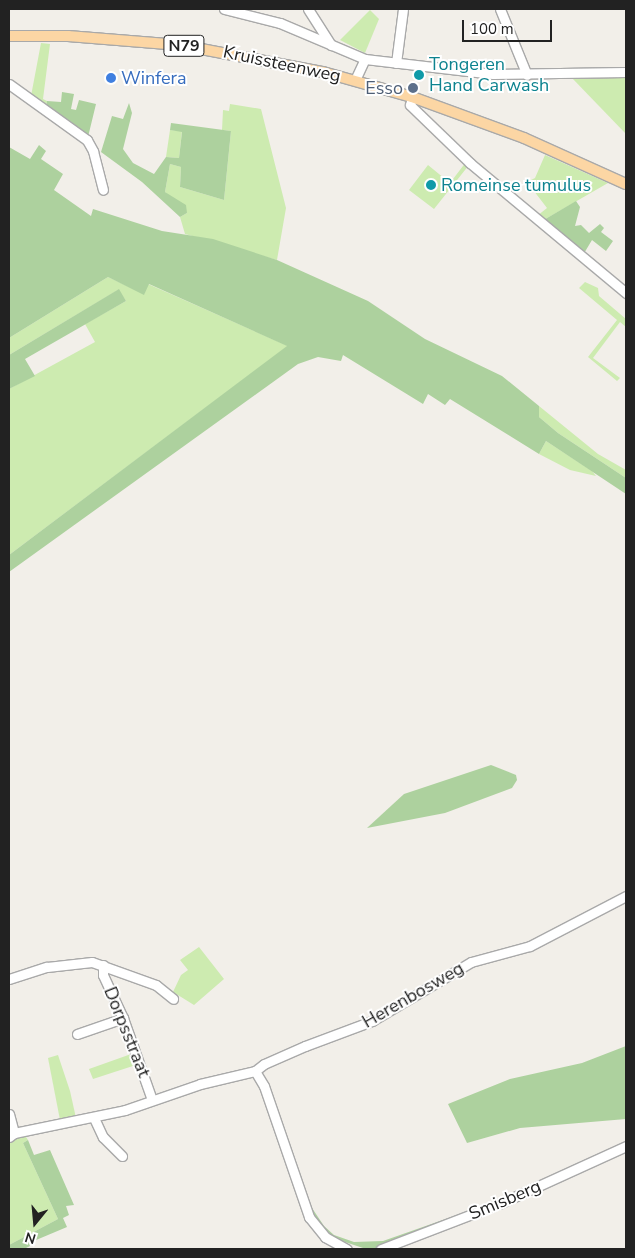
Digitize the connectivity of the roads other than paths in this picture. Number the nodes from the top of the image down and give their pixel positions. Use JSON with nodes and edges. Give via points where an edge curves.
{"nodes":[{"id":1,"x":224,"y":9,"type":"edge"},
{"id":2,"x":308,"y":9,"type":"edge"},
{"id":3,"x":403,"y":9,"type":"edge"},
{"id":4,"x":500,"y":9,"type":"edge"},
{"id":5,"x":9,"y":36,"type":"edge"},
{"id":6,"x":332,"y":45,"type":"junction"},
{"id":7,"x":365,"y":60,"type":"junction"},
{"id":8,"x":396,"y":63,"type":"junction"},
{"id":9,"x":626,"y":72,"type":"edge"},
{"id":10,"x":527,"y":75,"type":"junction"},
{"id":11,"x":355,"y":80,"type":"junction"},
{"id":12,"x":9,"y":84,"type":"edge"},
{"id":13,"x":412,"y":97,"type":"junction"},
{"id":14,"x":626,"y":184,"type":"edge"},
{"id":15,"x":103,"y":190,"type":"dead end"},
{"id":16,"x":626,"y":293,"type":"edge"},
{"id":17,"x":626,"y":896,"type":"edge"},
{"id":18,"x":103,"y":965,"type":"junction"},
{"id":19,"x":9,"y":979,"type":"edge"},
{"id":20,"x":173,"y":999,"type":"dead end"},
{"id":21,"x":123,"y":1018,"type":"junction"},
{"id":22,"x":77,"y":1034,"type":"dead end"},
{"id":23,"x":255,"y":1071,"type":"junction"},
{"id":24,"x":152,"y":1100,"type":"junction"},
{"id":25,"x":9,"y":1114,"type":"edge"},
{"id":26,"x":94,"y":1118,"type":"junction"},
{"id":27,"x":12,"y":1135,"type":"edge"},
{"id":28,"x":626,"y":1146,"type":"edge"},
{"id":29,"x":122,"y":1156,"type":"dead end"},
{"id":30,"x":347,"y":1249,"type":"edge"},
{"id":31,"x":381,"y":1249,"type":"edge"}],
"edges":[{"from":1,"to":6,"type":"street","via":[[280,23]]},
{"from":2,"to":6,"type":"street"},
{"from":3,"to":8,"type":"street"},
{"from":4,"to":10,"type":"street"},
{"from":5,"to":11,"type":"main road","name":"Kruissteenweg","number":"N79","via":[[85,37],[180,45],[287,63]]},
{"from":6,"to":7,"type":"street"},
{"from":7,"to":8,"type":"street"},
{"from":7,"to":11,"type":"street"},
{"from":8,"to":10,"type":"street"},
{"from":9,"to":10,"type":"street"},
{"from":11,"to":13,"type":"main road","name":"Kruissteenweg","number":"N79"},
{"from":12,"to":15,"type":"street","via":[[87,140]]},
{"from":13,"to":14,"type":"main road","name":"Kruissteenweg","number":"N79","via":[[524,138]]},
{"from":13,"to":16,"type":"street","via":[[410,105],[470,162]]},
{"from":17,"to":23,"type":"street","name":"Herenbosweg","via":[[530,946],[471,962],[449,972],[372,1021],[291,1052]]},
{"from":18,"to":19,"type":"street","via":[[92,962],[66,964]]},
{"from":18,"to":20,"type":"street","via":[[156,985]]},
{"from":18,"to":21,"type":"street","name":"Dorpsstraat","via":[[103,974]]},
{"from":21,"to":22,"type":"street"},
{"from":21,"to":24,"type":"street","name":"Dorpsstraat"},
{"from":23,"to":24,"type":"street","name":"Herenbosweg"},
{"from":23,"to":30,"type":"street","via":[[267,1094],[309,1217],[325,1237]]},
{"from":24,"to":26,"type":"street","name":"Herenbosweg"},
{"from":25,"to":27,"type":"street"},
{"from":26,"to":27,"type":"street","name":"Herenbosweg"},
{"from":26,"to":29,"type":"street","via":[[103,1137]]},
{"from":28,"to":31,"type":"street","name":"Smisberg","via":[[501,1203]]}]}
